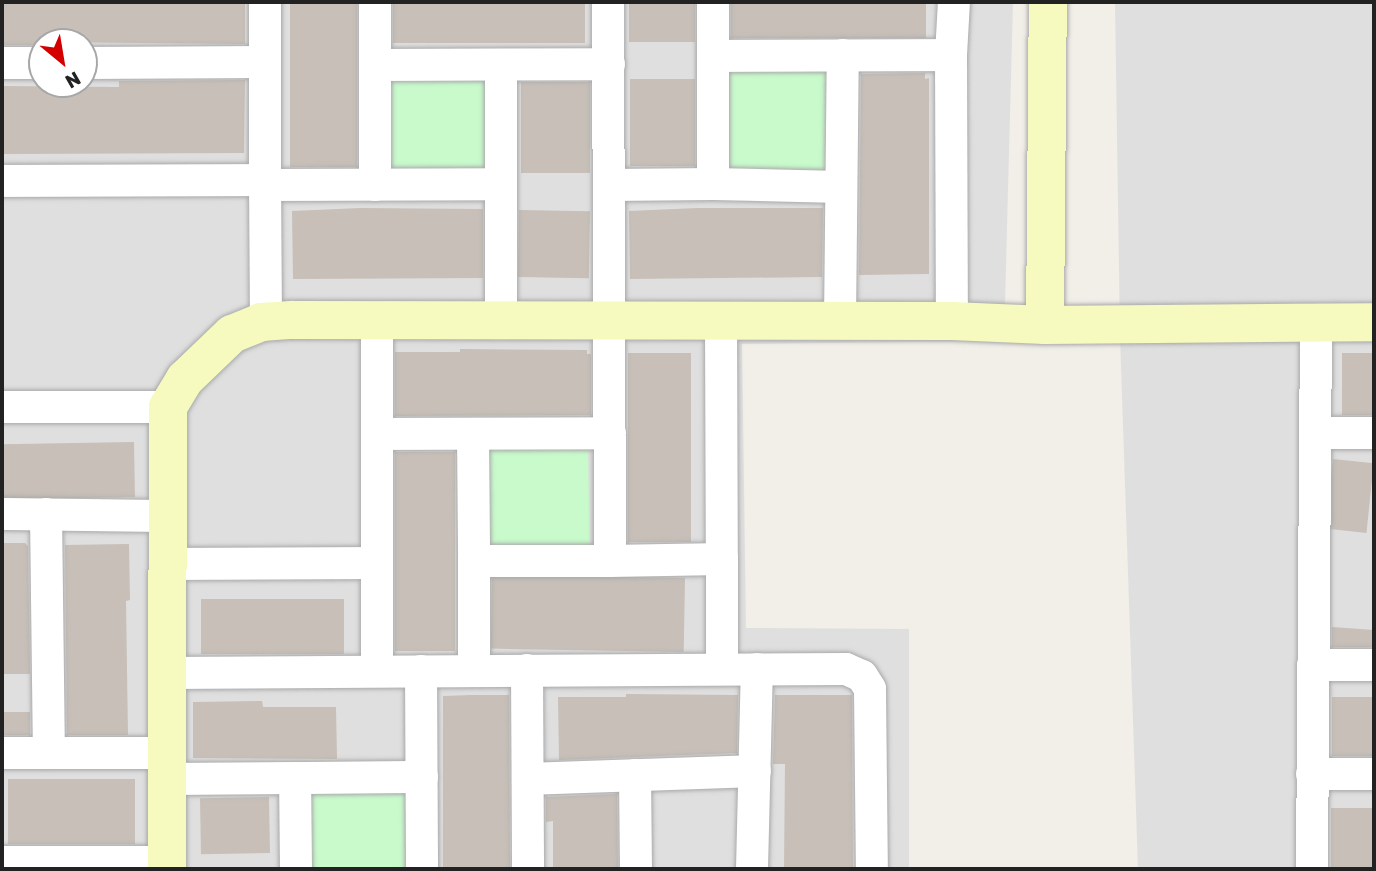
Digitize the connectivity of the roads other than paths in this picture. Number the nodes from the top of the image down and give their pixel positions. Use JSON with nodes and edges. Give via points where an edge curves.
{"nodes":[{"id":1,"x":265,"y":2,"type":"edge"},
{"id":2,"x":375,"y":2,"type":"edge"},
{"id":3,"x":608,"y":2,"type":"edge"},
{"id":4,"x":713,"y":2,"type":"edge"},
{"id":5,"x":954,"y":2,"type":"edge"},
{"id":6,"x":1048,"y":2,"type":"edge"},
{"id":7,"x":843,"y":55,"type":"junction"},
{"id":8,"x":951,"y":55,"type":"junction"},
{"id":9,"x":713,"y":56,"type":"junction"},
{"id":10,"x":265,"y":62,"type":"junction"},
{"id":11,"x":2,"y":63,"type":"edge"},
{"id":12,"x":28,"y":63,"type":"edge"},
{"id":13,"x":98,"y":63,"type":"edge"},
{"id":14,"x":609,"y":64,"type":"junction"},
{"id":15,"x":375,"y":65,"type":"junction"},
{"id":16,"x":501,"y":65,"type":"junction"},
{"id":17,"x":2,"y":181,"type":"edge"},
{"id":18,"x":265,"y":182,"type":"junction"},
{"id":19,"x":501,"y":184,"type":"junction"},
{"id":20,"x":713,"y":184,"type":"junction"},
{"id":21,"x":375,"y":185,"type":"junction"},
{"id":22,"x":609,"y":185,"type":"junction"},
{"id":23,"x":841,"y":187,"type":"junction"},
{"id":24,"x":377,"y":320,"type":"junction"},
{"id":25,"x":265,"y":321,"type":"junction"},
{"id":26,"x":501,"y":321,"type":"junction"},
{"id":27,"x":840,"y":321,"type":"junction"},
{"id":28,"x":952,"y":321,"type":"junction"},
{"id":29,"x":609,"y":322,"type":"junction"},
{"id":30,"x":721,"y":322,"type":"junction"},
{"id":31,"x":1316,"y":322,"type":"junction"},
{"id":32,"x":1374,"y":322,"type":"edge"},
{"id":33,"x":1045,"y":325,"type":"junction"},
{"id":34,"x":2,"y":407,"type":"edge"},
{"id":35,"x":168,"y":407,"type":"junction"},
{"id":36,"x":473,"y":433,"type":"junction"},
{"id":37,"x":610,"y":433,"type":"junction"},
{"id":38,"x":1315,"y":433,"type":"junction"},
{"id":39,"x":1374,"y":433,"type":"edge"},
{"id":40,"x":377,"y":434,"type":"junction"},
{"id":41,"x":2,"y":514,"type":"edge"},
{"id":42,"x":46,"y":514,"type":"junction"},
{"id":43,"x":166,"y":516,"type":"junction"},
{"id":44,"x":722,"y":559,"type":"junction"},
{"id":45,"x":474,"y":561,"type":"junction"},
{"id":46,"x":610,"y":561,"type":"junction"},
{"id":47,"x":377,"y":563,"type":"junction"},
{"id":48,"x":166,"y":564,"type":"junction"},
{"id":49,"x":1313,"y":665,"type":"junction"},
{"id":50,"x":1374,"y":666,"type":"edge"},
{"id":51,"x":722,"y":669,"type":"junction"},
{"id":52,"x":757,"y":669,"type":"junction"},
{"id":53,"x":527,"y":670,"type":"junction"},
{"id":54,"x":377,"y":671,"type":"junction"},
{"id":55,"x":421,"y":671,"type":"junction"},
{"id":56,"x":474,"y":671,"type":"junction"},
{"id":57,"x":167,"y":673,"type":"junction"},
{"id":58,"x":2,"y":753,"type":"edge"},
{"id":59,"x":49,"y":753,"type":"junction"},
{"id":60,"x":167,"y":766,"type":"junction"},
{"id":61,"x":755,"y":771,"type":"junction"},
{"id":62,"x":1312,"y":774,"type":"junction"},
{"id":63,"x":1374,"y":774,"type":"edge"},
{"id":64,"x":635,"y":775,"type":"junction"},
{"id":65,"x":422,"y":777,"type":"junction"},
{"id":66,"x":295,"y":778,"type":"junction"},
{"id":67,"x":527,"y":779,"type":"junction"},
{"id":68,"x":2,"y":862,"type":"edge"},
{"id":69,"x":46,"y":866,"type":"edge"},
{"id":70,"x":167,"y":866,"type":"edge"},
{"id":71,"x":296,"y":869,"type":"edge"},
{"id":72,"x":422,"y":869,"type":"edge"},
{"id":73,"x":528,"y":869,"type":"edge"},
{"id":74,"x":636,"y":869,"type":"edge"},
{"id":75,"x":751,"y":869,"type":"edge"},
{"id":76,"x":872,"y":869,"type":"edge"},
{"id":77,"x":1312,"y":869,"type":"edge"}],
"edges":[{"from":1,"to":10,"type":"street"},
{"from":2,"to":15,"type":"street"},
{"from":3,"to":14,"type":"street"},
{"from":4,"to":9,"type":"street"},
{"from":5,"to":8,"type":"street"},
{"from":6,"to":33,"type":"street"},
{"from":7,"to":8,"type":"street"},
{"from":7,"to":9,"type":"street"},
{"from":7,"to":23,"type":"street"},
{"from":8,"to":28,"type":"street"},
{"from":9,"to":20,"type":"street"},
{"from":10,"to":13,"type":"street"},
{"from":10,"to":18,"type":"street"},
{"from":11,"to":12,"type":"street"},
{"from":14,"to":16,"type":"street"},
{"from":14,"to":22,"type":"street"},
{"from":15,"to":16,"type":"street"},
{"from":15,"to":21,"type":"street"},
{"from":16,"to":19,"type":"street"},
{"from":17,"to":18,"type":"street"},
{"from":18,"to":21,"type":"street"},
{"from":18,"to":25,"type":"street"},
{"from":19,"to":21,"type":"street"},
{"from":19,"to":26,"type":"street"},
{"from":20,"to":22,"type":"street"},
{"from":20,"to":23,"type":"street"},
{"from":22,"to":29,"type":"street"},
{"from":23,"to":27,"type":"street"},
{"from":24,"to":25,"type":"street"},
{"from":24,"to":26,"type":"street"},
{"from":24,"to":40,"type":"street"},
{"from":25,"to":35,"type":"street","via":[[232,334],[207,355]]},
{"from":26,"to":29,"type":"street"},
{"from":27,"to":28,"type":"street"},
{"from":27,"to":30,"type":"street"},
{"from":28,"to":33,"type":"street"},
{"from":29,"to":30,"type":"street"},
{"from":29,"to":37,"type":"street"},
{"from":30,"to":44,"type":"street"},
{"from":31,"to":32,"type":"street"},
{"from":31,"to":33,"type":"street"},
{"from":31,"to":38,"type":"street"},
{"from":34,"to":35,"type":"street"},
{"from":35,"to":43,"type":"street"},
{"from":36,"to":37,"type":"street"},
{"from":36,"to":40,"type":"street"},
{"from":36,"to":45,"type":"street"},
{"from":37,"to":46,"type":"street"},
{"from":38,"to":39,"type":"street"},
{"from":38,"to":49,"type":"street"},
{"from":40,"to":47,"type":"street"},
{"from":41,"to":42,"type":"street"},
{"from":42,"to":43,"type":"street"},
{"from":42,"to":59,"type":"street"},
{"from":43,"to":48,"type":"street"},
{"from":44,"to":46,"type":"street"},
{"from":44,"to":51,"type":"street"},
{"from":45,"to":46,"type":"street"},
{"from":45,"to":56,"type":"street"},
{"from":47,"to":48,"type":"street"},
{"from":47,"to":54,"type":"street"},
{"from":48,"to":57,"type":"street"},
{"from":49,"to":50,"type":"street"},
{"from":49,"to":62,"type":"street"},
{"from":51,"to":52,"type":"street"},
{"from":51,"to":53,"type":"street"},
{"from":52,"to":61,"type":"street"},
{"from":52,"to":76,"type":"street","via":[[846,669],[862,676],[870,689]]},
{"from":53,"to":56,"type":"street"},
{"from":53,"to":67,"type":"street"},
{"from":54,"to":55,"type":"street"},
{"from":54,"to":57,"type":"street"},
{"from":55,"to":56,"type":"street"},
{"from":55,"to":65,"type":"street"},
{"from":57,"to":60,"type":"street"},
{"from":58,"to":59,"type":"street"},
{"from":59,"to":60,"type":"street"},
{"from":60,"to":66,"type":"street"},
{"from":60,"to":70,"type":"street"},
{"from":61,"to":64,"type":"street"},
{"from":61,"to":75,"type":"street"},
{"from":62,"to":63,"type":"street"},
{"from":62,"to":77,"type":"street"},
{"from":64,"to":67,"type":"street"},
{"from":64,"to":74,"type":"street"},
{"from":65,"to":66,"type":"street"},
{"from":65,"to":72,"type":"street"},
{"from":66,"to":71,"type":"street"},
{"from":67,"to":73,"type":"street"},
{"from":68,"to":69,"type":"street"},
{"from":69,"to":70,"type":"street"}]}
